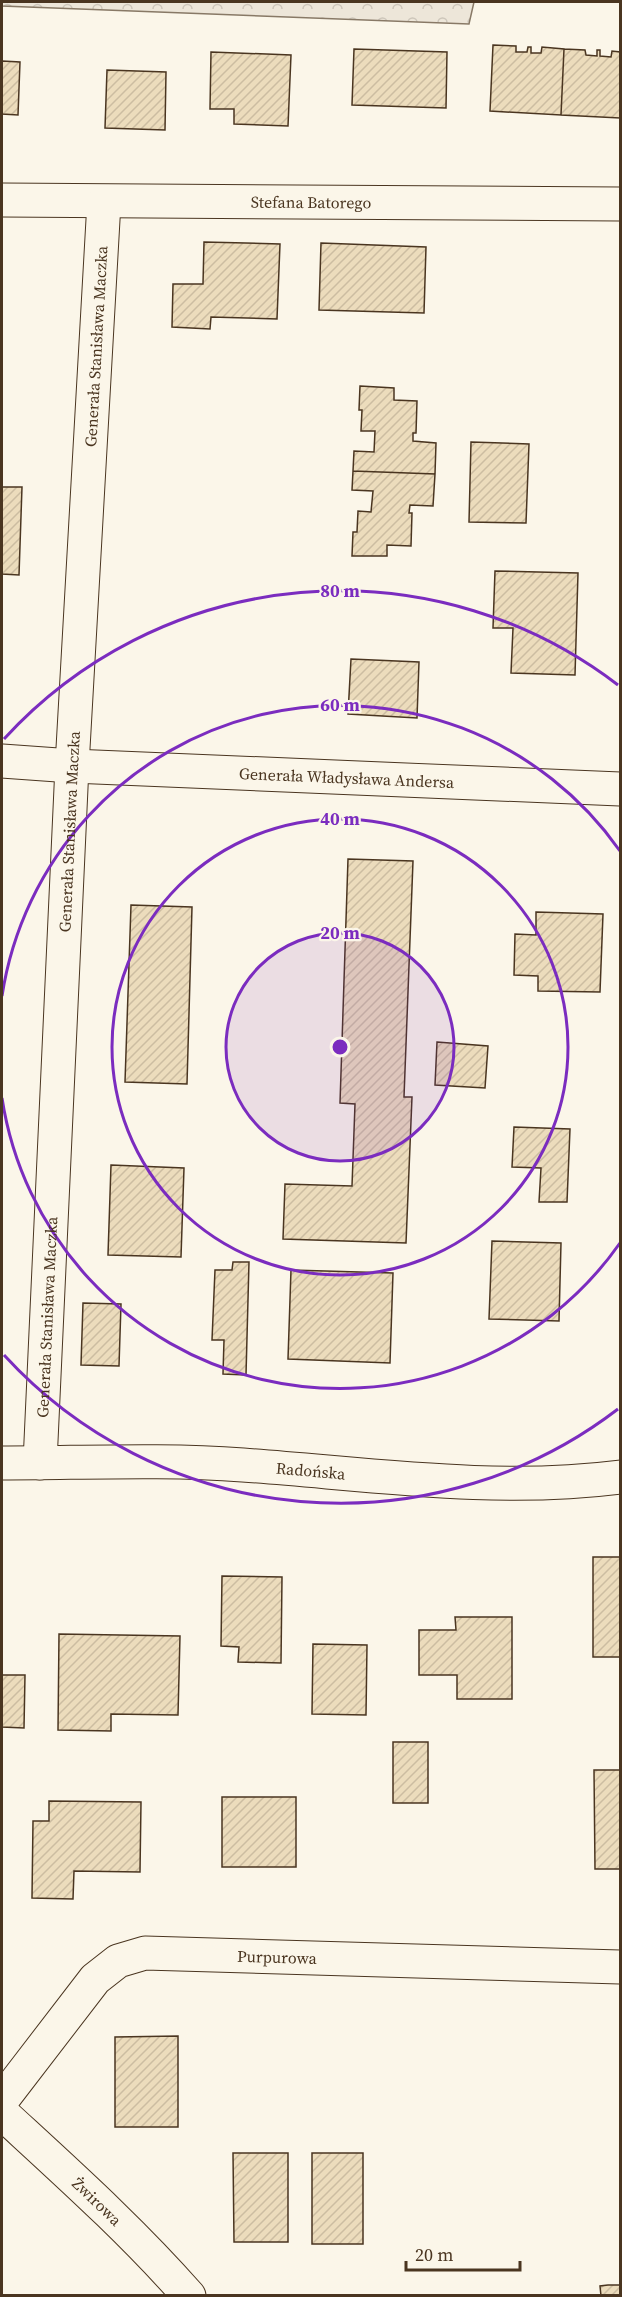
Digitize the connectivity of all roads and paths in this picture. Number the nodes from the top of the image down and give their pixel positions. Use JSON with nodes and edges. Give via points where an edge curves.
{"nodes":[{"id":1,"x":2,"y":200,"type":"edge"},
{"id":2,"x":104,"y":202,"type":"junction"},
{"id":3,"x":621,"y":204,"type":"edge"},
{"id":4,"x":2,"y":760,"type":"edge"},
{"id":5,"x":72,"y":766,"type":"junction"},
{"id":6,"x":621,"y":789,"type":"edge"},
{"id":7,"x":2,"y":1463,"type":"edge"},
{"id":8,"x":40,"y":1463,"type":"junction"},
{"id":9,"x":621,"y":1477,"type":"edge"},
{"id":10,"x":621,"y":1967,"type":"edge"},
{"id":11,"x":2,"y":2100,"type":"edge"},
{"id":12,"x":2,"y":2113,"type":"edge"},
{"id":13,"x":189,"y":2295,"type":"edge"}],
"edges":[{"from":1,"to":2,"type":"street","name":"Stefana Batorego"},
{"from":2,"to":3,"type":"street","name":"Stefana Batorego"},
{"from":2,"to":5,"type":"street","name":"Generała Stanisława Maczka"},
{"from":4,"to":5,"type":"street","name":"Generała Władysława Andersa"},
{"from":5,"to":6,"type":"street","name":"Generała Władysława Andersa"},
{"from":5,"to":8,"type":"street","name":"Generała Stanisława Maczka"},
{"from":7,"to":8,"type":"street","name":"Radońska"},
{"from":8,"to":9,"type":"street","name":"Radońska","via":[[242,1465],[498,1484]]},
{"from":10,"to":11,"type":"street","name":"Purpurowa","via":[[145,1953],[118,1961],[95,1980]]},
{"from":12,"to":13,"type":"street","name":"Żwirowa","via":[[157,2259]]}]}
